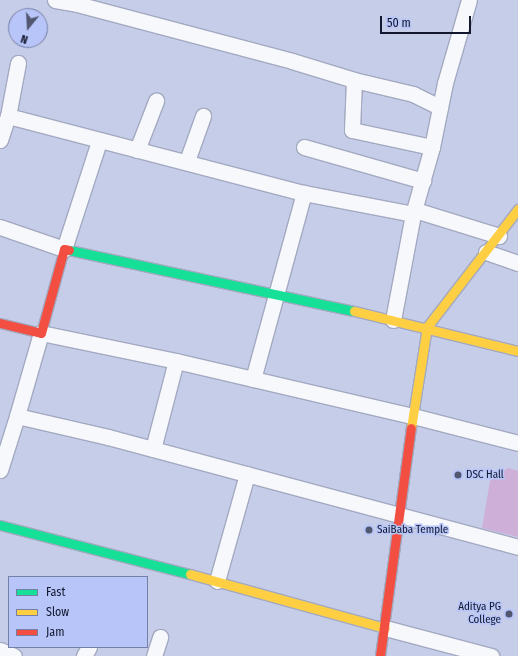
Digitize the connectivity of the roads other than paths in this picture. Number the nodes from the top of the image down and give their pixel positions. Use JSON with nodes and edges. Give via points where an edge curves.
{"nodes":[{"id":1,"x":55,"y":0,"type":"edge"},
{"id":2,"x":469,"y":0,"type":"edge"},
{"id":3,"x":78,"y":2,"type":"edge"},
{"id":4,"x":18,"y":63,"type":"dead end"},
{"id":5,"x":354,"y":80,"type":"junction"},
{"id":6,"x":156,"y":101,"type":"dead end"},
{"id":7,"x":440,"y":107,"type":"junction"},
{"id":8,"x":8,"y":116,"type":"junction"},
{"id":9,"x":203,"y":116,"type":"dead end"},
{"id":10,"x":0,"y":140,"type":"edge"},
{"id":11,"x":99,"y":141,"type":"junction"},
{"id":12,"x":304,"y":147,"type":"dead end"},
{"id":13,"x":432,"y":147,"type":"junction"},
{"id":14,"x":137,"y":150,"type":"junction"},
{"id":15,"x":187,"y":161,"type":"junction"},
{"id":16,"x":423,"y":180,"type":"junction"},
{"id":17,"x":304,"y":193,"type":"junction"},
{"id":18,"x":518,"y":209,"type":"edge"},
{"id":19,"x":414,"y":212,"type":"junction"},
{"id":20,"x":0,"y":228,"type":"edge"},
{"id":21,"x":499,"y":236,"type":"junction"},
{"id":22,"x":64,"y":249,"type":"junction"},
{"id":23,"x":486,"y":252,"type":"junction"},
{"id":24,"x":518,"y":263,"type":"edge"},
{"id":25,"x":275,"y":293,"type":"junction"},
{"id":26,"x":393,"y":320,"type":"junction"},
{"id":27,"x":0,"y":323,"type":"edge"},
{"id":28,"x":427,"y":327,"type":"junction"},
{"id":29,"x":41,"y":333,"type":"junction"},
{"id":30,"x":518,"y":351,"type":"edge"},
{"id":31,"x":176,"y":361,"type":"junction"},
{"id":32,"x":253,"y":379,"type":"junction"},
{"id":33,"x":17,"y":416,"type":"junction"},
{"id":34,"x":413,"y":416,"type":"junction"},
{"id":35,"x":518,"y":444,"type":"edge"},
{"id":36,"x":153,"y":449,"type":"junction"},
{"id":37,"x":0,"y":470,"type":"edge"},
{"id":38,"x":247,"y":474,"type":"junction"},
{"id":39,"x":400,"y":515,"type":"junction"},
{"id":40,"x":0,"y":525,"type":"edge"},
{"id":41,"x":518,"y":547,"type":"edge"},
{"id":42,"x":217,"y":581,"type":"junction"},
{"id":43,"x":385,"y":628,"type":"junction"},
{"id":44,"x":160,"y":637,"type":"dead end"},
{"id":45,"x":0,"y":650,"type":"edge"},
{"id":46,"x":14,"y":656,"type":"edge"},
{"id":47,"x":154,"y":656,"type":"edge"},
{"id":48,"x":380,"y":656,"type":"edge"},
{"id":49,"x":491,"y":656,"type":"edge"}],
"edges":[{"from":1,"to":3,"type":"street"},
{"from":2,"to":7,"type":"street"},
{"from":3,"to":5,"type":"street"},
{"from":4,"to":8,"type":"street"},
{"from":5,"to":7,"type":"street","via":[[413,94]]},
{"from":5,"to":13,"type":"street","via":[[352,130]]},
{"from":6,"to":14,"type":"street"},
{"from":7,"to":13,"type":"street"},
{"from":8,"to":10,"type":"street"},
{"from":8,"to":11,"type":"street"},
{"from":9,"to":15,"type":"street"},
{"from":11,"to":14,"type":"street"},
{"from":11,"to":22,"type":"street"},
{"from":12,"to":16,"type":"street"},
{"from":13,"to":16,"type":"street"},
{"from":14,"to":15,"type":"street"},
{"from":15,"to":17,"type":"street"},
{"from":16,"to":19,"type":"street"},
{"from":17,"to":19,"type":"street"},
{"from":17,"to":25,"type":"street"},
{"from":18,"to":21,"type":"street"},
{"from":19,"to":21,"type":"street"},
{"from":19,"to":26,"type":"street"},
{"from":20,"to":22,"type":"street"},
{"from":21,"to":23,"type":"street"},
{"from":22,"to":25,"type":"street"},
{"from":22,"to":29,"type":"street"},
{"from":23,"to":24,"type":"street"},
{"from":23,"to":28,"type":"street"},
{"from":25,"to":26,"type":"street"},
{"from":25,"to":32,"type":"street"},
{"from":26,"to":28,"type":"street"},
{"from":27,"to":29,"type":"street"},
{"from":28,"to":30,"type":"street"},
{"from":28,"to":34,"type":"street"},
{"from":29,"to":31,"type":"street"},
{"from":29,"to":33,"type":"street"},
{"from":31,"to":32,"type":"street"},
{"from":31,"to":36,"type":"street"},
{"from":32,"to":34,"type":"street"},
{"from":33,"to":36,"type":"street"},
{"from":33,"to":37,"type":"street"},
{"from":34,"to":35,"type":"street"},
{"from":34,"to":39,"type":"street"},
{"from":36,"to":38,"type":"street"},
{"from":38,"to":39,"type":"street"},
{"from":38,"to":42,"type":"street"},
{"from":39,"to":41,"type":"street"},
{"from":39,"to":43,"type":"street"},
{"from":40,"to":42,"type":"street"},
{"from":42,"to":43,"type":"street"},
{"from":43,"to":48,"type":"street"},
{"from":43,"to":49,"type":"street"},
{"from":44,"to":47,"type":"street"},
{"from":45,"to":46,"type":"street"}]}
